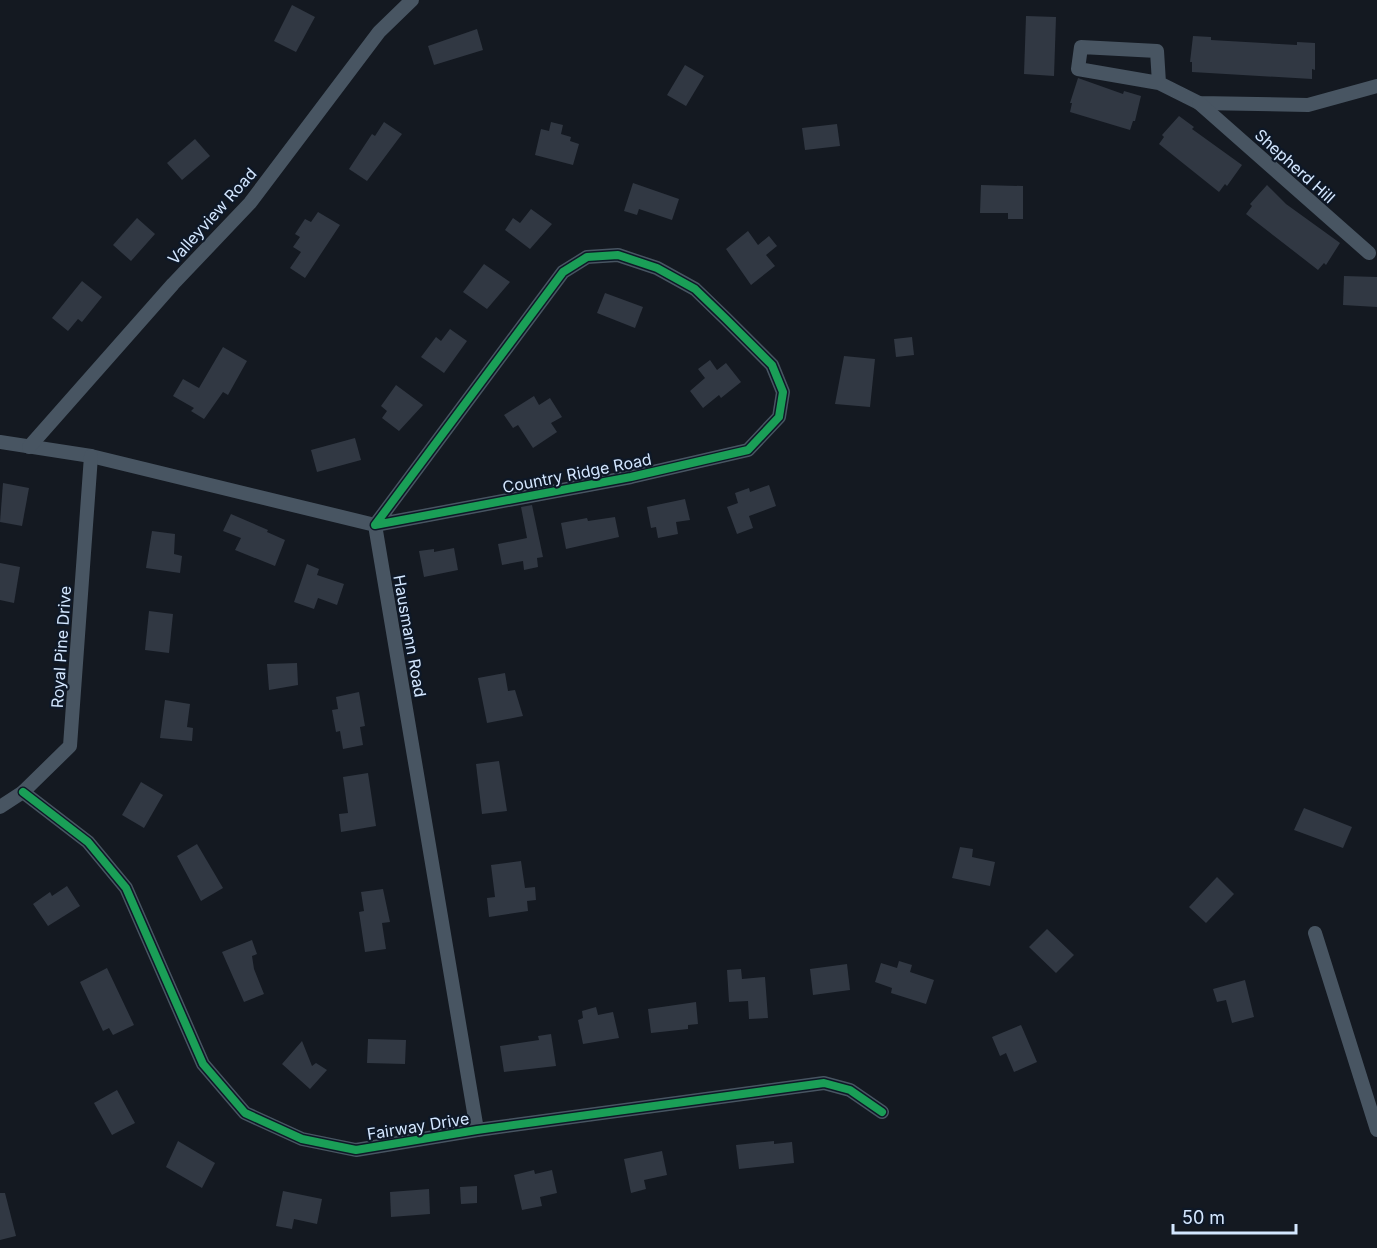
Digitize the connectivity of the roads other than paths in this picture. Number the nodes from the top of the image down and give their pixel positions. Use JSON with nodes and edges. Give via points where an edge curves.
{"nodes":[{"id":1,"x":412,"y":0,"type":"edge"},
{"id":2,"x":1159,"y":83,"type":"junction"},
{"id":3,"x":1377,"y":86,"type":"edge"},
{"id":4,"x":1199,"y":104,"type":"junction"},
{"id":5,"x":1369,"y":253,"type":"dead end"},
{"id":6,"x":0,"y":442,"type":"edge"},
{"id":7,"x":28,"y":447,"type":"junction"},
{"id":8,"x":91,"y":456,"type":"junction"},
{"id":9,"x":375,"y":525,"type":"junction"},
{"id":10,"x":23,"y":792,"type":"junction"},
{"id":11,"x":0,"y":807,"type":"edge"},
{"id":12,"x":1315,"y":933,"type":"dead end"},
{"id":13,"x":882,"y":1112,"type":"dead end"},
{"id":14,"x":477,"y":1130,"type":"junction"},
{"id":15,"x":1377,"y":1130,"type":"edge"}],
"edges":[{"from":1,"to":7,"type":"street","name":"Valleyview Road","via":[[379,32],[250,203]]},
{"from":2,"to":2,"type":"street","name":"Shepherd Hill","via":[[1157,51],[1082,47],[1078,69]]},
{"from":2,"to":4,"type":"street","name":"Shepherd Hill"},
{"from":3,"to":4,"type":"street","name":"Shepherd Hill","via":[[1308,105]]},
{"from":4,"to":5,"type":"street","name":"Shepherd Hill"},
{"from":6,"to":7,"type":"street"},
{"from":7,"to":8,"type":"street"},
{"from":8,"to":9,"type":"street"},
{"from":8,"to":10,"type":"street","name":"Royal Pine Drive","via":[[70,746]]},
{"from":9,"to":9,"type":"street","name":"Country Ridge Road","via":[[631,477],[748,450],[779,417],[783,392],[772,365],[695,289],[657,268],[618,255],[587,257],[563,272]]},
{"from":9,"to":14,"type":"street","name":"Hausmann Road"},
{"from":10,"to":11,"type":"street","name":"Royal Pine Drive"},
{"from":10,"to":14,"type":"street","name":"Fairway Drive","via":[[88,842],[126,888],[203,1064],[245,1113],[302,1139],[356,1150]]},
{"from":12,"to":15,"type":"street"},
{"from":13,"to":14,"type":"street","name":"Fairway Drive","via":[[850,1090],[825,1083]]}]}
